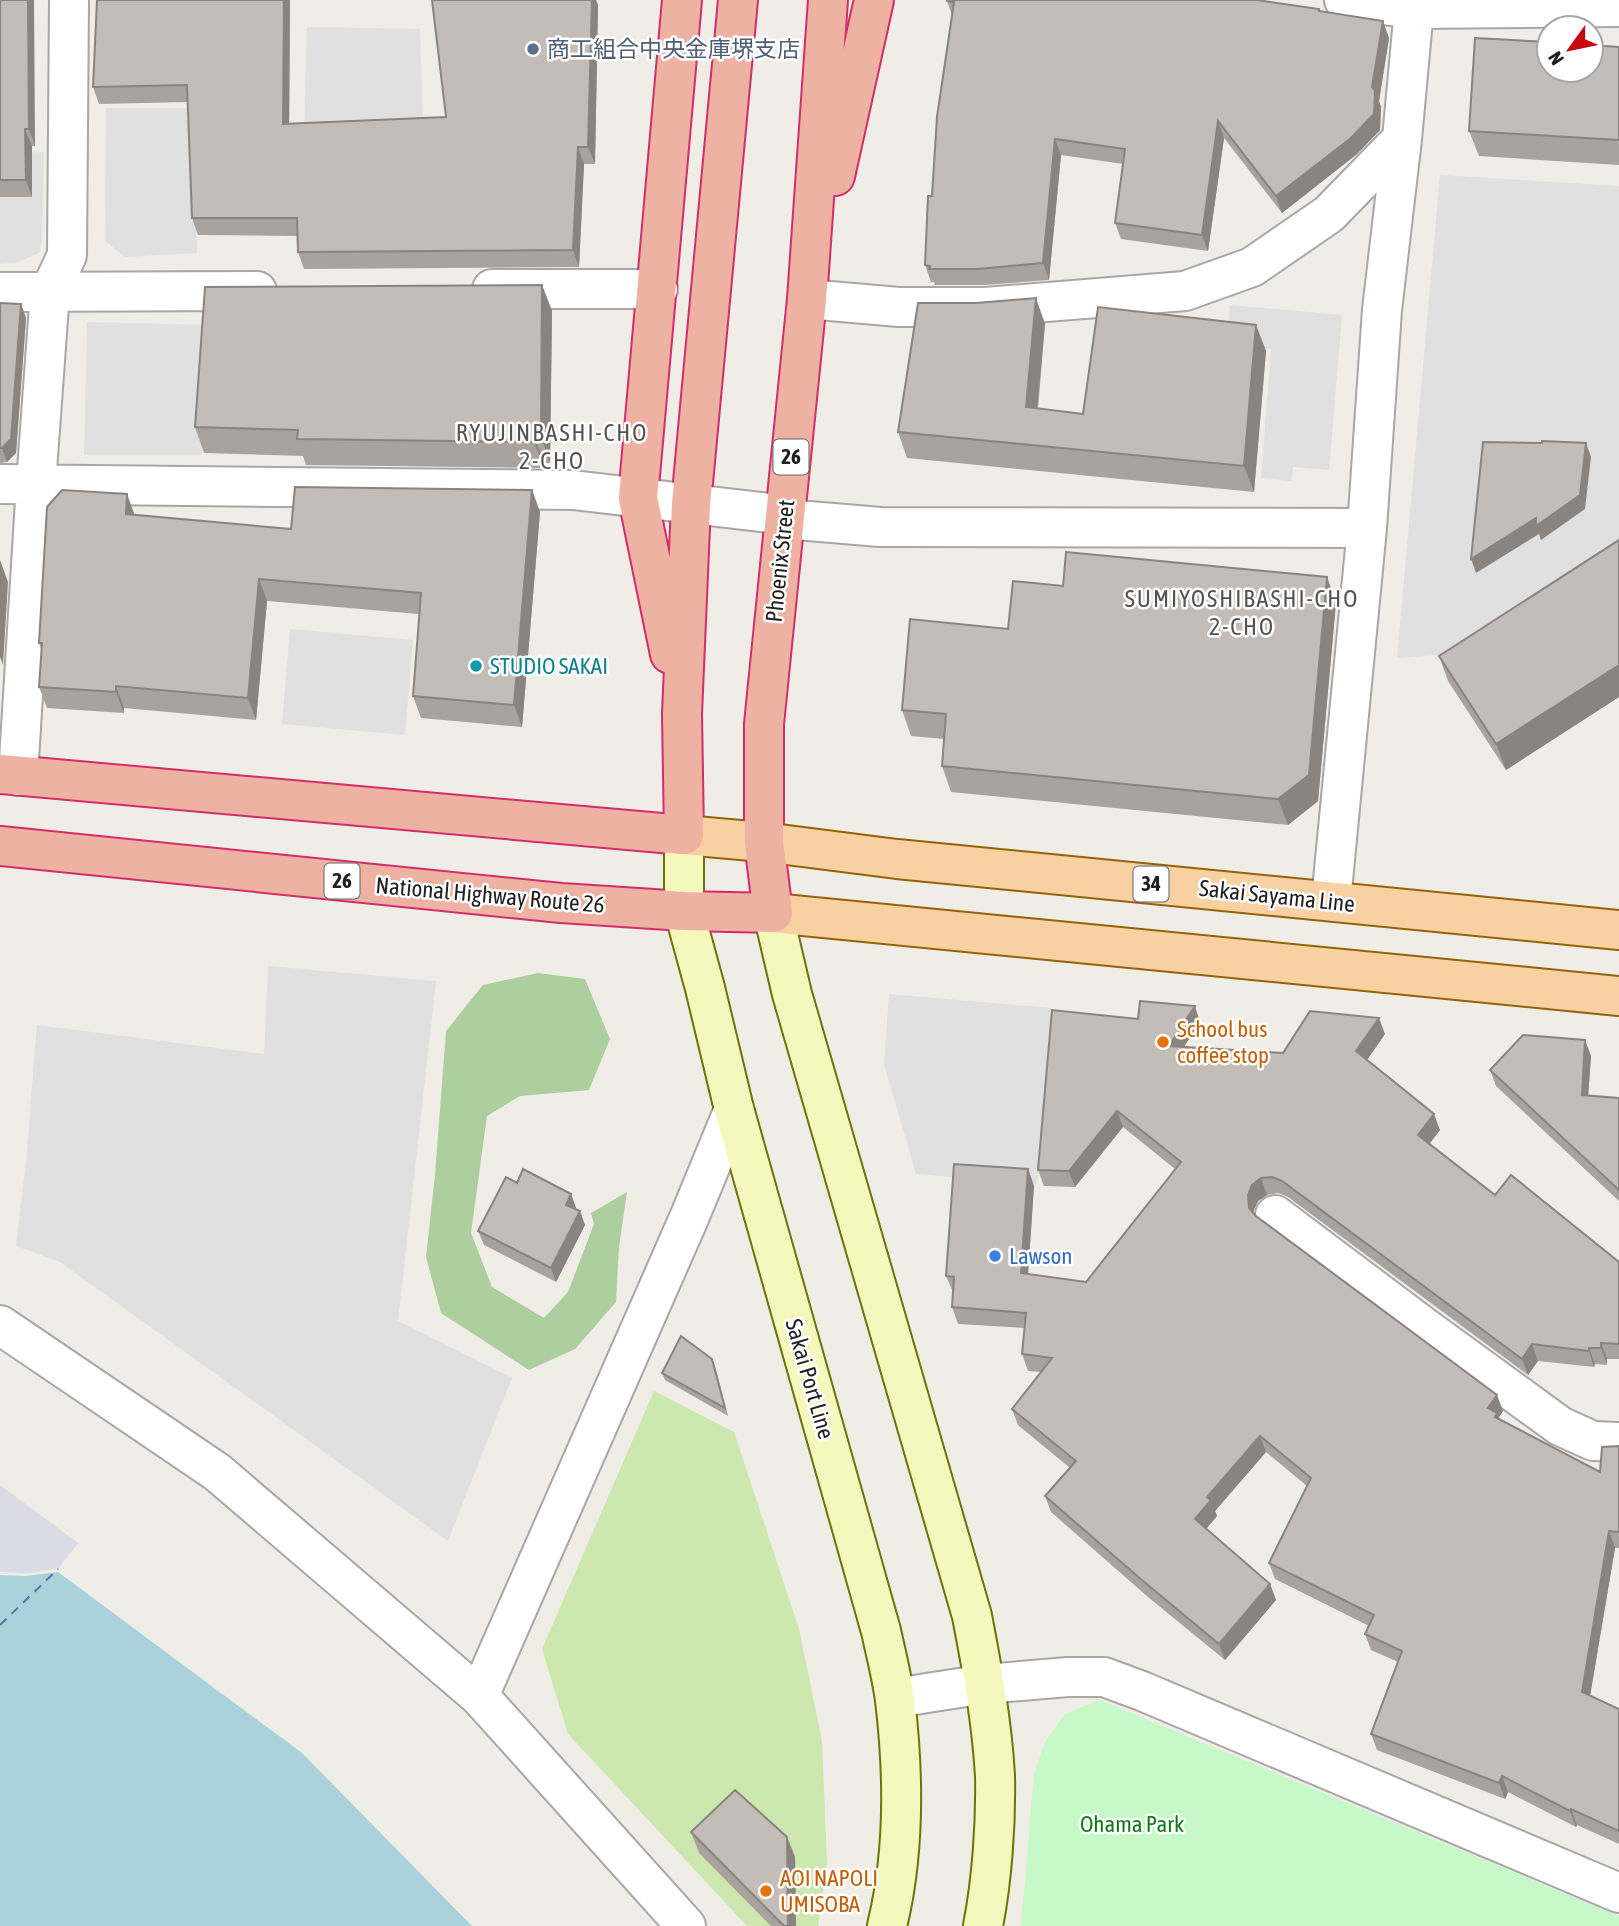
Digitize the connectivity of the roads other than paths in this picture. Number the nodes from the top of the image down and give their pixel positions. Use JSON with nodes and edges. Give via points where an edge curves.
{"nodes":[{"id":1,"x":69,"y":0,"type":"edge"},
{"id":2,"x":682,"y":0,"type":"edge"},
{"id":3,"x":737,"y":0,"type":"edge"},
{"id":4,"x":828,"y":0,"type":"edge"},
{"id":5,"x":873,"y":0,"type":"edge"},
{"id":6,"x":1344,"y":0,"type":"edge"},
{"id":7,"x":1619,"y":7,"type":"edge"},
{"id":8,"x":1414,"y":9,"type":"junction"},
{"id":9,"x":1402,"y":139,"type":"junction"},
{"id":10,"x":460,"y":289,"type":"edge"},
{"id":11,"x":658,"y":289,"type":"junction"},
{"id":12,"x":296,"y":290,"type":"edge"},
{"id":13,"x":0,"y":292,"type":"edge"},
{"id":14,"x":50,"y":292,"type":"junction"},
{"id":15,"x":807,"y":299,"type":"junction"},
{"id":16,"x":18,"y":484,"type":"edge"},
{"id":17,"x":638,"y":498,"type":"junction"},
{"id":18,"x":691,"y":504,"type":"junction"},
{"id":19,"x":785,"y":519,"type":"junction"},
{"id":20,"x":1367,"y":528,"type":"junction"},
{"id":21,"x":682,"y":714,"type":"junction"},
{"id":22,"x":9,"y":775,"type":"edge"},
{"id":23,"x":684,"y":835,"type":"junction"},
{"id":24,"x":764,"y":842,"type":"junction"},
{"id":25,"x":0,"y":846,"type":"edge"},
{"id":26,"x":1331,"y":901,"type":"junction"},
{"id":27,"x":684,"y":911,"type":"junction"},
{"id":28,"x":773,"y":913,"type":"junction"},
{"id":29,"x":1619,"y":930,"type":"edge"},
{"id":30,"x":1619,"y":996,"type":"edge"},
{"id":31,"x":734,"y":1109,"type":"junction"},
{"id":32,"x":1275,"y":1214,"type":"dead end"},
{"id":33,"x":0,"y":1325,"type":"edge"},
{"id":34,"x":1619,"y":1442,"type":"edge"},
{"id":35,"x":985,"y":1684,"type":"junction"},
{"id":36,"x":479,"y":1696,"type":"junction"},
{"id":37,"x":895,"y":1698,"type":"junction"},
{"id":38,"x":1619,"y":1893,"type":"edge"},
{"id":39,"x":686,"y":1926,"type":"edge"},
{"id":40,"x":887,"y":1926,"type":"edge"},
{"id":41,"x":984,"y":1926,"type":"edge"}],
"edges":[{"from":1,"to":14,"type":"street","via":[[67,255]]},
{"from":2,"to":11,"type":"highway"},
{"from":3,"to":18,"type":"highway"},
{"from":4,"to":15,"type":"highway","name":"Phoenix Street","number":"26"},
{"from":5,"to":15,"type":"highway","number":"26"},
{"from":6,"to":8,"type":"street"},
{"from":7,"to":8,"type":"street"},
{"from":8,"to":9,"type":"street"},
{"from":9,"to":15,"type":"street","via":[[1329,214],[1252,267],[1185,291],[985,307],[899,307]]},
{"from":9,"to":20,"type":"street","via":[[1382,310]]},
{"from":10,"to":11,"type":"street"},
{"from":11,"to":17,"type":"highway"},
{"from":12,"to":14,"type":"street"},
{"from":13,"to":14,"type":"street"},
{"from":14,"to":16,"type":"street"},
{"from":15,"to":19,"type":"highway","name":"Phoenix Street","number":"26"},
{"from":16,"to":17,"type":"street","via":[[573,490]]},
{"from":16,"to":22,"type":"street"},
{"from":17,"to":18,"type":"street"},
{"from":17,"to":21,"type":"highway"},
{"from":18,"to":19,"type":"street","via":[[770,513]]},
{"from":18,"to":21,"type":"highway"},
{"from":19,"to":20,"type":"street","via":[[880,527]]},
{"from":19,"to":24,"type":"highway","name":"Phoenix Street","number":"26","via":[[764,724]]},
{"from":20,"to":26,"type":"street"},
{"from":21,"to":23,"type":"highway"},
{"from":22,"to":23,"type":"highway"},
{"from":23,"to":24,"type":"main road","name":"Sakai Sayama Line","number":"34"},
{"from":23,"to":27,"type":"main road","name":"Sakai Port Line"},
{"from":24,"to":26,"type":"main road","name":"Sakai Sayama Line","number":"34"},
{"from":24,"to":28,"type":"highway","name":"Phoenix Street","number":"26"},
{"from":25,"to":27,"type":"highway","name":"National Highway Route 26","number":"26","via":[[561,903]]},
{"from":26,"to":29,"type":"main road","name":"Sakai Sayama Line","number":"34"},
{"from":27,"to":28,"type":"highway","name":"National Highway Route 26","number":"26"},
{"from":27,"to":31,"type":"main road","name":"Sakai Port Line"},
{"from":28,"to":30,"type":"main road"},
{"from":28,"to":35,"type":"main road","via":[[792,994],[972,1616]]},
{"from":31,"to":36,"type":"street"},
{"from":31,"to":37,"type":"main road","name":"Sakai Port Line","via":[[881,1631]]},
{"from":32,"to":34,"type":"street","via":[[1560,1426],[1593,1441]]},
{"from":33,"to":36,"type":"street","via":[[217,1472]]},
{"from":35,"to":37,"type":"street"},
{"from":35,"to":38,"type":"street","via":[[1104,1677]]},
{"from":35,"to":41,"type":"main road","via":[[995,1776]]},
{"from":36,"to":39,"type":"street"},
{"from":37,"to":40,"type":"main road","name":"Sakai Port Line","via":[[902,1782],[900,1842]]}]}
